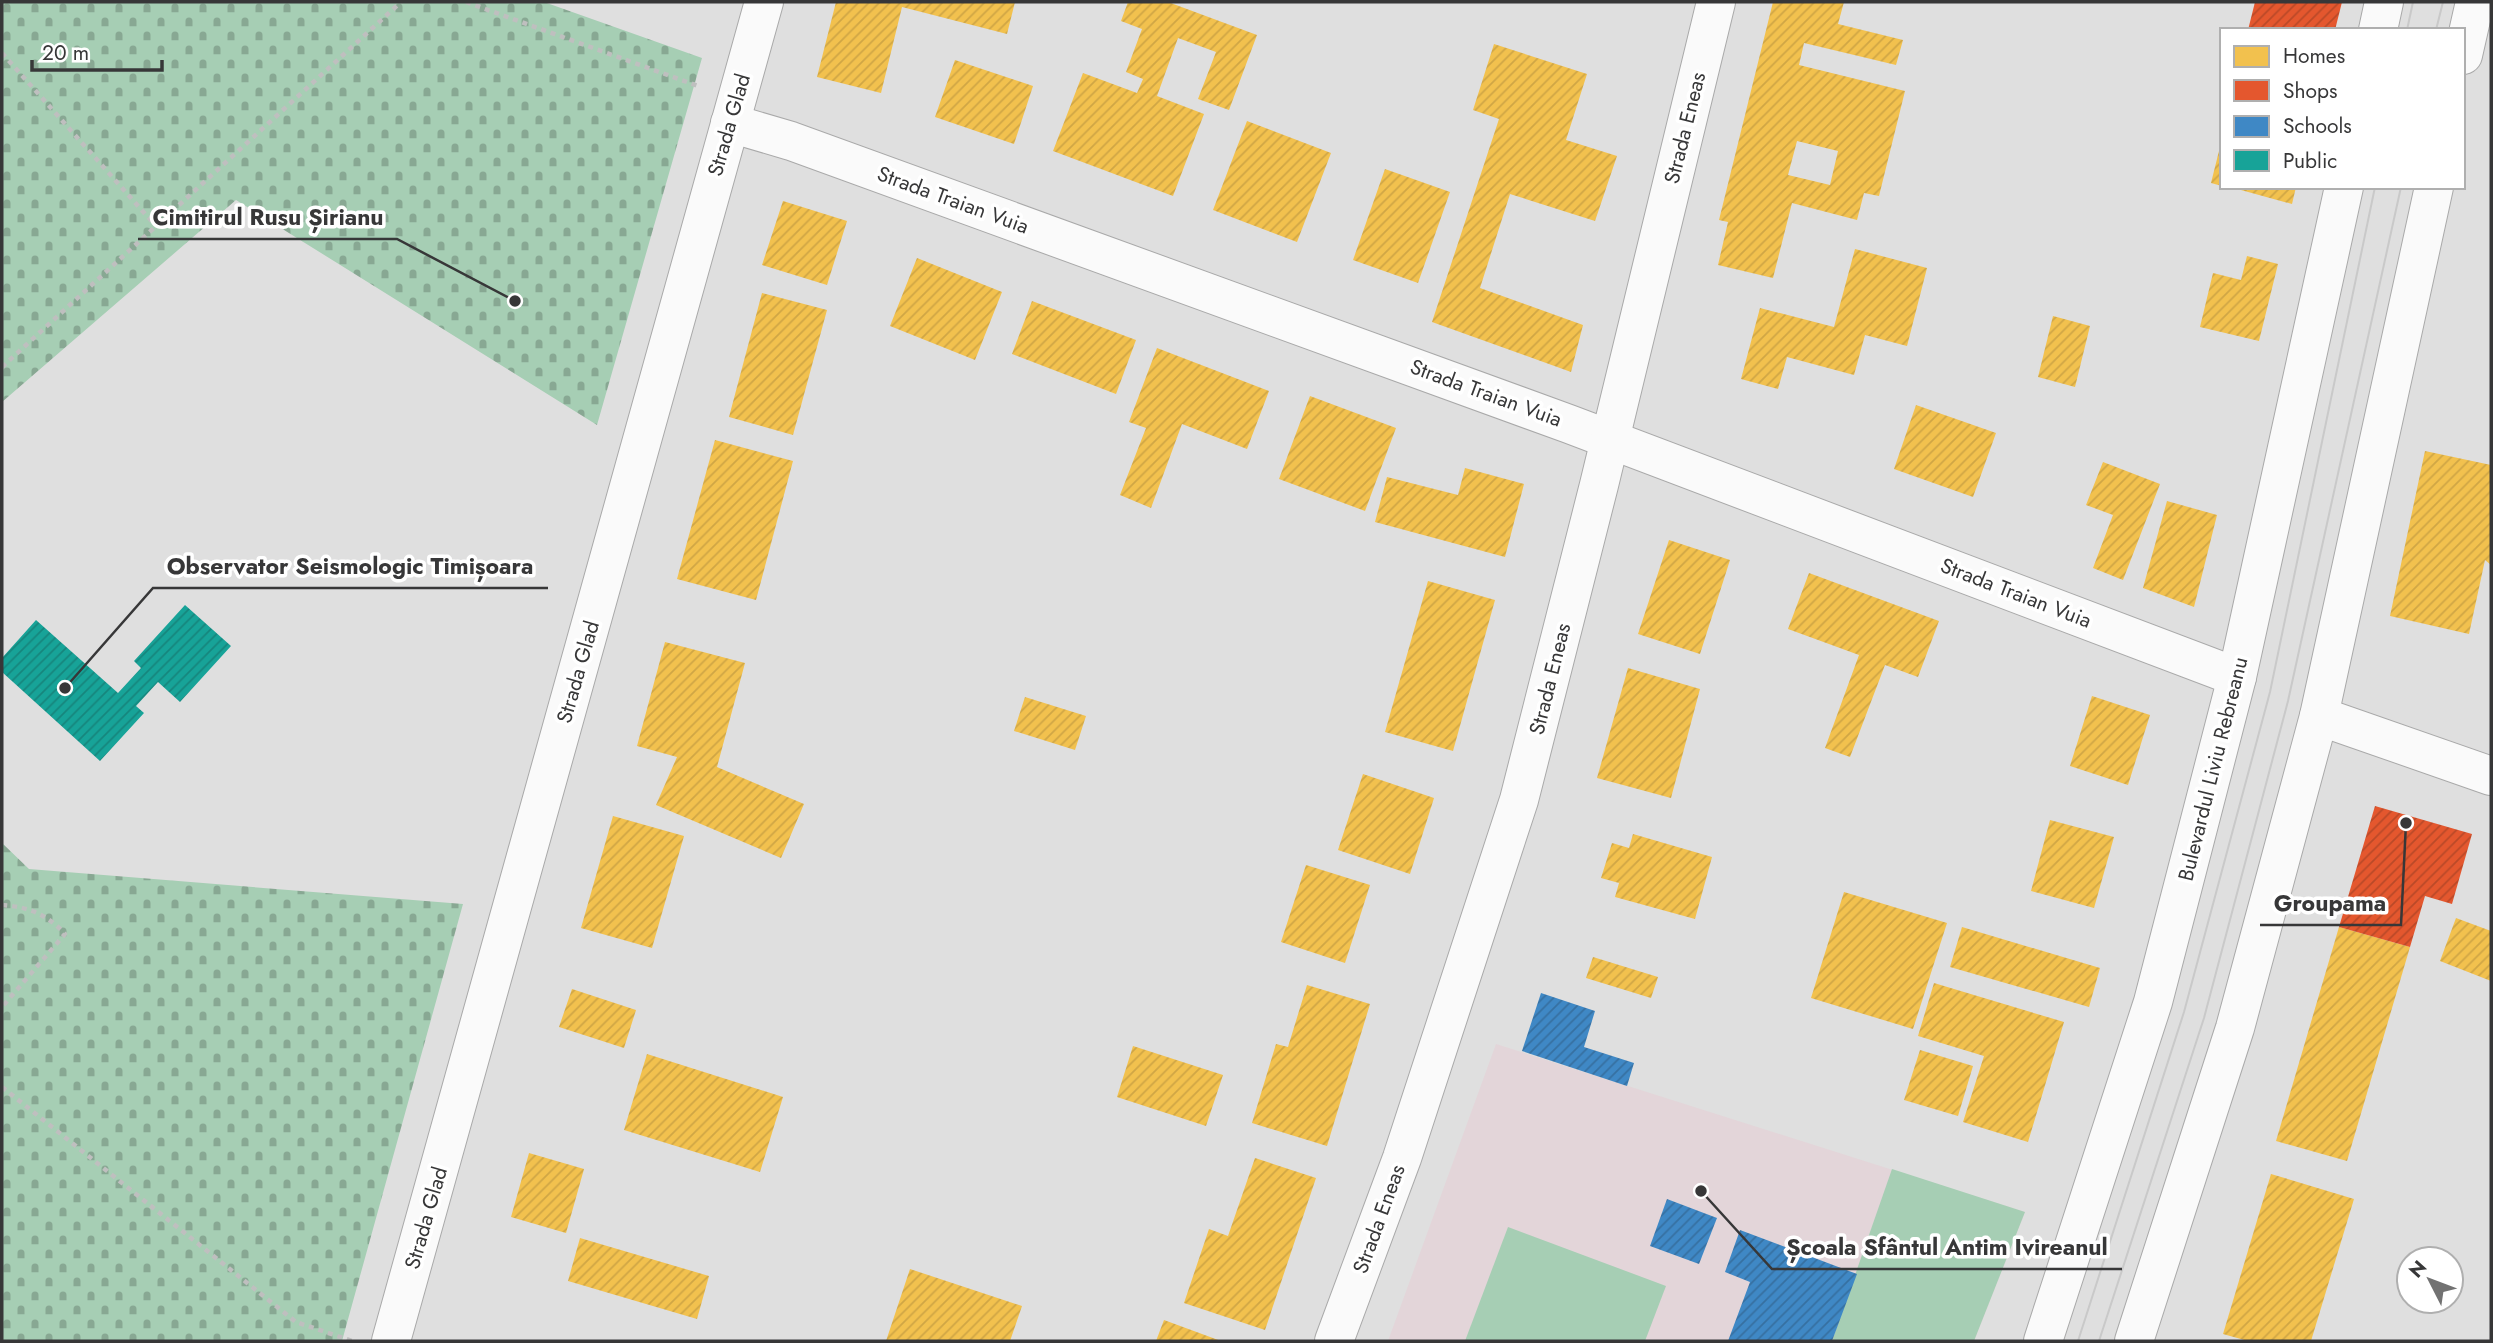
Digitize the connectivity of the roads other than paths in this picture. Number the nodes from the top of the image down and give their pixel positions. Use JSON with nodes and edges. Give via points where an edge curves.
{"nodes":[{"id":1,"x":764,"y":2,"type":"edge"},
{"id":2,"x":1716,"y":2,"type":"edge"},
{"id":3,"x":2384,"y":2,"type":"edge"},
{"id":4,"x":2475,"y":2,"type":"edge"},
{"id":5,"x":2378,"y":28,"type":"edge"},
{"id":6,"x":2465,"y":46,"type":"edge"},
{"id":7,"x":733,"y":111,"type":"junction"},
{"id":8,"x":2344,"y":189,"type":"edge"},
{"id":9,"x":2434,"y":189,"type":"edge"},
{"id":10,"x":1609,"y":439,"type":"junction"},
{"id":11,"x":2238,"y":677,"type":"junction"},
{"id":12,"x":2319,"y":716,"type":"junction"},
{"id":13,"x":2491,"y":776,"type":"edge"},
{"id":14,"x":391,"y":1341,"type":"edge"},
{"id":15,"x":1334,"y":1341,"type":"edge"},
{"id":16,"x":2043,"y":1341,"type":"edge"},
{"id":17,"x":2134,"y":1341,"type":"edge"}],
"edges":[{"from":1,"to":7,"type":"street","name":"Strada Glad"},
{"from":2,"to":10,"type":"street","name":"Strada Eneas"},
{"from":3,"to":5,"type":"street"},
{"from":4,"to":6,"type":"street"},
{"from":7,"to":10,"type":"street","name":"Strada Traian Vuia","via":[[817,150]]},
{"from":7,"to":14,"type":"street","name":"Strada Glad"},
{"from":8,"to":11,"type":"street","name":"Bulevardul Liviu Rebreanu"},
{"from":9,"to":12,"type":"street"},
{"from":10,"to":11,"type":"street","name":"Strada Traian Vuia"},
{"from":10,"to":15,"type":"street","name":"Strada Eneas","via":[[1519,800],[1402,1158]]},
{"from":11,"to":16,"type":"street","name":"Bulevardul Liviu Rebreanu","via":[[2153,1002]]},
{"from":12,"to":13,"type":"street"},
{"from":12,"to":17,"type":"street","via":[[2235,1028]]}]}
